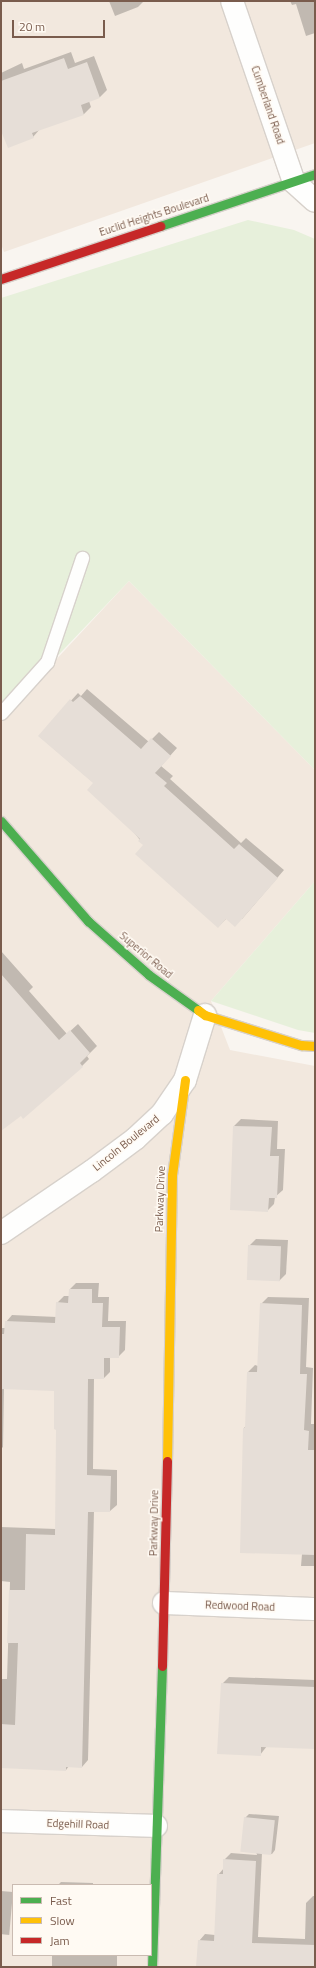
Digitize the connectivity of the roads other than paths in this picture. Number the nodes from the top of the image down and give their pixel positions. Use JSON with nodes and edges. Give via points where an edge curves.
{"nodes":[{"id":1,"x":232,"y":1,"type":"edge"},
{"id":2,"x":315,"y":174,"type":"edge"},
{"id":3,"x":294,"y":182,"type":"junction"},
{"id":4,"x":315,"y":201,"type":"edge"},
{"id":5,"x":1,"y":279,"type":"edge"},
{"id":6,"x":82,"y":558,"type":"dead end"},
{"id":7,"x":1,"y":713,"type":"edge"},
{"id":8,"x":1,"y":822,"type":"edge"},
{"id":9,"x":204,"y":1015,"type":"junction"},
{"id":10,"x":315,"y":1046,"type":"edge"},
{"id":11,"x":185,"y":1080,"type":"junction"},
{"id":12,"x":1,"y":1233,"type":"edge"},
{"id":13,"x":164,"y":1604,"type":"junction"},
{"id":14,"x":315,"y":1609,"type":"edge"},
{"id":15,"x":1,"y":1821,"type":"edge"},
{"id":16,"x":156,"y":1826,"type":"junction"},
{"id":17,"x":152,"y":1967,"type":"edge"}],
"edges":[{"from":1,"to":3,"type":"street","name":"Cumberland Road"},
{"from":2,"to":3,"type":"street","name":"Euclid Heights Boulevard"},
{"from":3,"to":4,"type":"street","name":"Cumberland Road"},
{"from":3,"to":5,"type":"street","name":"Euclid Heights Boulevard"},
{"from":6,"to":7,"type":"lane","via":[[47,662]]},
{"from":8,"to":9,"type":"street","name":"Superior Road","via":[[88,921],[149,975]]},
{"from":9,"to":10,"type":"street","name":"Superior Road","via":[[301,1045]]},
{"from":9,"to":11,"type":"street","name":"Lincoln Boulevard"},
{"from":11,"to":12,"type":"street","name":"Lincoln Boulevard","via":[[162,1114],[135,1139]]},
{"from":11,"to":13,"type":"street","name":"Parkway Drive","via":[[172,1175]]},
{"from":13,"to":14,"type":"street","name":"Redwood Road"},
{"from":13,"to":16,"type":"street","name":"Parkway Drive"},
{"from":15,"to":16,"type":"street","name":"Edgehill Road"},
{"from":16,"to":17,"type":"street","name":"Parkway Drive"}]}
